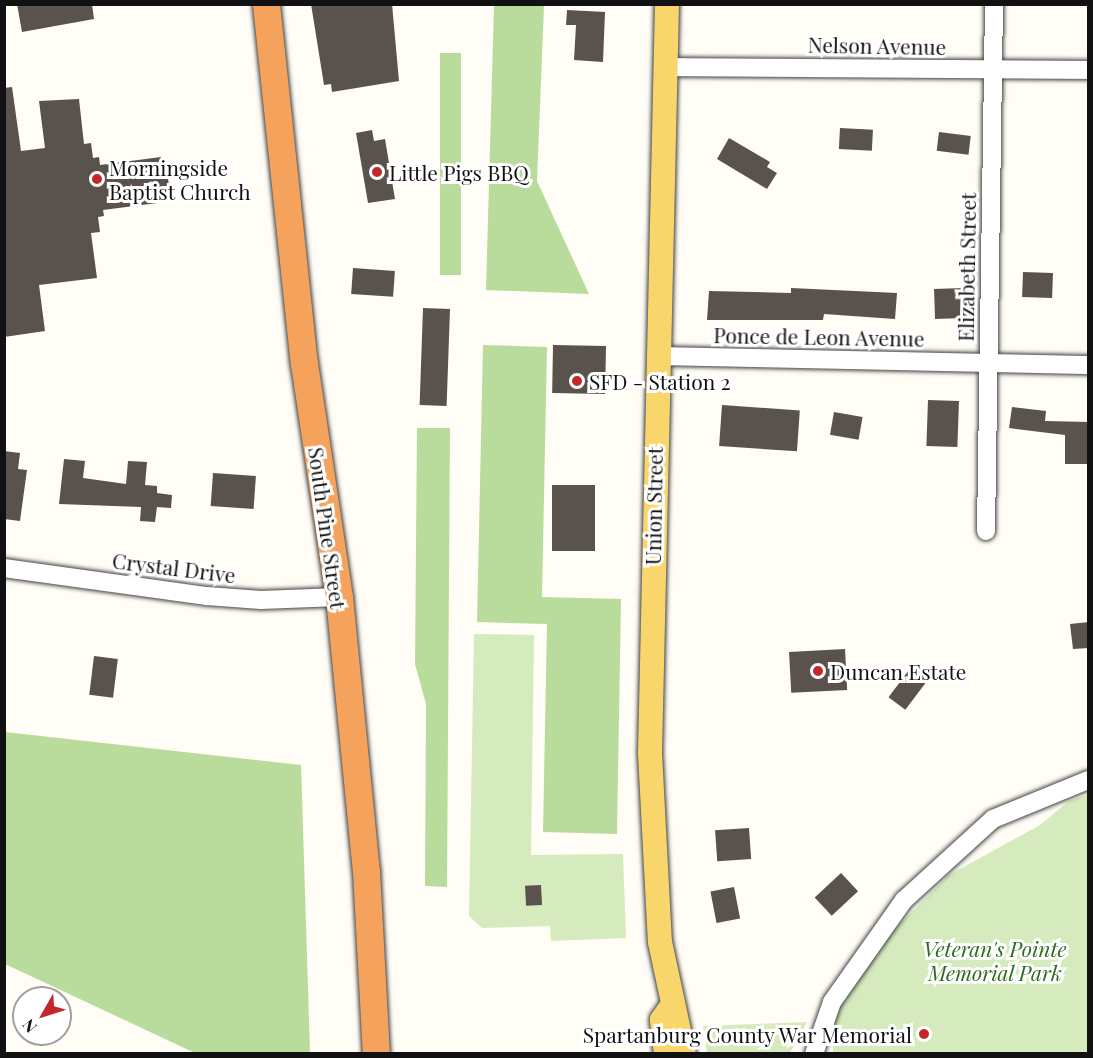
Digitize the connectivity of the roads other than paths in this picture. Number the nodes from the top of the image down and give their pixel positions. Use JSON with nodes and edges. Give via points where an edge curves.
{"nodes":[{"id":1,"x":266,"y":4,"type":"edge"},
{"id":2,"x":667,"y":4,"type":"edge"},
{"id":3,"x":994,"y":4,"type":"edge"},
{"id":4,"x":664,"y":67,"type":"junction"},
{"id":5,"x":992,"y":69,"type":"junction"},
{"id":6,"x":1089,"y":70,"type":"edge"},
{"id":7,"x":656,"y":356,"type":"junction"},
{"id":8,"x":987,"y":362,"type":"junction"},
{"id":9,"x":1089,"y":365,"type":"edge"},
{"id":10,"x":986,"y":531,"type":"dead end"},
{"id":11,"x":4,"y":568,"type":"edge"},
{"id":12,"x":339,"y":597,"type":"junction"},
{"id":13,"x":1089,"y":780,"type":"edge"},
{"id":14,"x":671,"y":1007,"type":"junction"},
{"id":15,"x":376,"y":1053,"type":"edge"},
{"id":16,"x":666,"y":1053,"type":"edge"},
{"id":17,"x":684,"y":1053,"type":"edge"},
{"id":18,"x":813,"y":1053,"type":"edge"}],
"edges":[{"from":1,"to":12,"type":"highway","name":"South Pine Street","via":[[304,363]]},
{"from":2,"to":4,"type":"main road","name":"Union Street"},
{"from":3,"to":5,"type":"street","name":"Elizabeth Street"},
{"from":4,"to":5,"type":"street","name":"Nelson Avenue"},
{"from":4,"to":7,"type":"main road","name":"Union Street"},
{"from":5,"to":6,"type":"street","name":"Nelson Avenue"},
{"from":5,"to":8,"type":"street","name":"Elizabeth Street"},
{"from":7,"to":8,"type":"street","name":"Ponce de Leon Avenue"},
{"from":7,"to":14,"type":"main road","name":"Union Street","via":[[650,753],[660,942]]},
{"from":8,"to":9,"type":"street","name":"Ponce de Leon Avenue"},
{"from":8,"to":10,"type":"street","name":"Elizabeth Street"},
{"from":11,"to":12,"type":"street","name":"Crystal Drive","via":[[207,596],[261,600]]},
{"from":12,"to":15,"type":"highway","name":"South Pine Street","via":[[366,871]]},
{"from":13,"to":18,"type":"street","via":[[993,819],[904,900],[832,1002]]},
{"from":14,"to":16,"type":"main road","name":"Union Street","via":[[662,1020]]},
{"from":14,"to":17,"type":"main road","name":"Union Street"}]}
